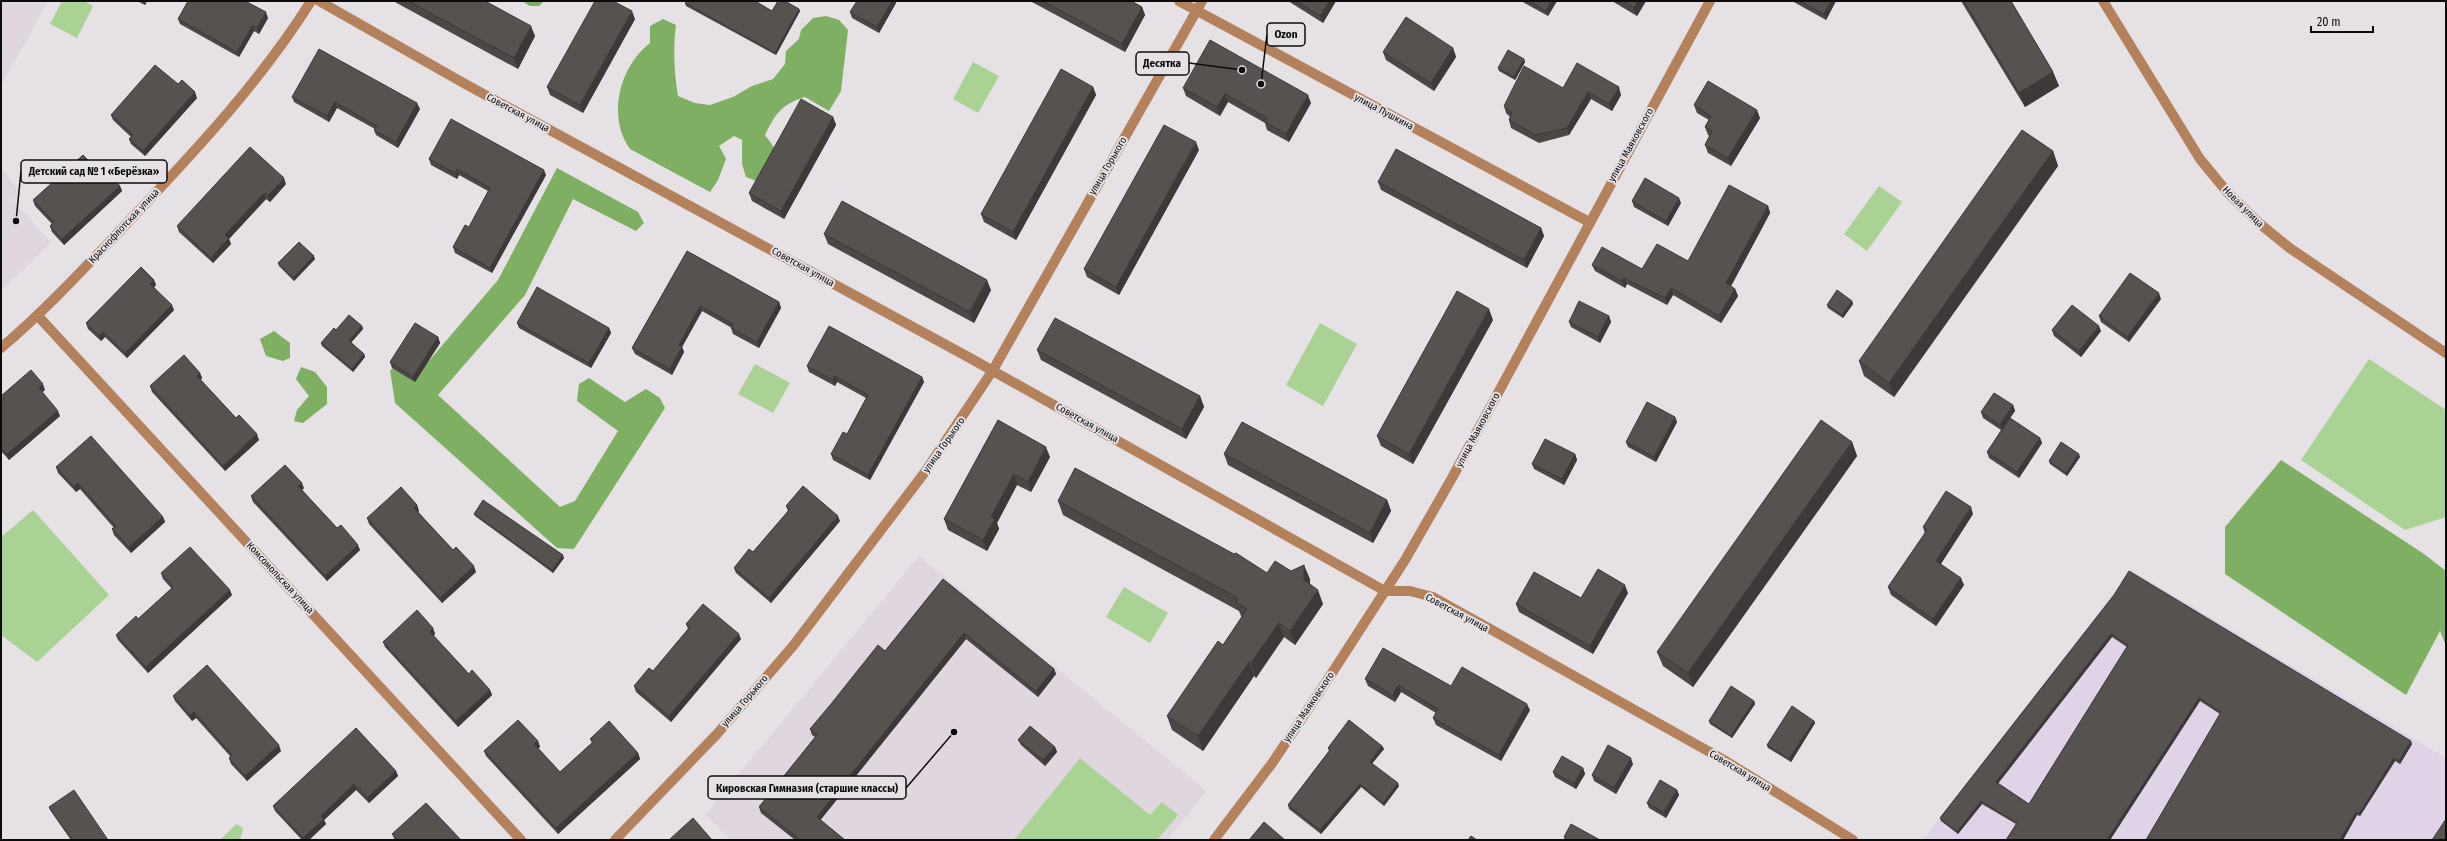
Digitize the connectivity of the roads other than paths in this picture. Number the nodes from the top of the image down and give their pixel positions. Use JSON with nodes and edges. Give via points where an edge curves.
{"nodes":[{"id":1,"x":311,"y":1,"type":"edge"},
{"id":2,"x":319,"y":1,"type":"edge"},
{"id":3,"x":1179,"y":1,"type":"edge"},
{"id":4,"x":1202,"y":1,"type":"edge"},
{"id":5,"x":1710,"y":1,"type":"edge"},
{"id":6,"x":2103,"y":1,"type":"edge"},
{"id":7,"x":1197,"y":10,"type":"junction"},
{"id":8,"x":1589,"y":222,"type":"junction"},
{"id":9,"x":38,"y":316,"type":"junction"},
{"id":10,"x":1,"y":348,"type":"edge"},
{"id":11,"x":2446,"y":353,"type":"edge"},
{"id":12,"x":993,"y":370,"type":"junction"},
{"id":13,"x":1385,"y":591,"type":"junction"},
{"id":14,"x":521,"y":840,"type":"edge"},
{"id":15,"x":615,"y":840,"type":"edge"},
{"id":16,"x":1214,"y":840,"type":"edge"},
{"id":17,"x":1853,"y":840,"type":"edge"}],
"edges":[{"from":1,"to":9,"type":"street","name":"Краснофлотская улица","via":[[282,46],[209,135]]},
{"from":2,"to":12,"type":"street","name":"Советская улица","via":[[467,85]]},
{"from":3,"to":7,"type":"street","name":"улица Пушкина"},
{"from":4,"to":7,"type":"street","name":"улица Горького"},
{"from":5,"to":8,"type":"street","name":"улица Маяковского"},
{"from":6,"to":11,"type":"street","name":"Новая улица","via":[[2200,159],[2228,193],[2291,249]]},
{"from":7,"to":8,"type":"street","name":"улица Пушкина"},
{"from":7,"to":12,"type":"street","name":"улица Горького"},
{"from":8,"to":13,"type":"street","name":"улица Маяковского","via":[[1449,484]]},
{"from":9,"to":10,"type":"street","name":"Краснофлотская улица"},
{"from":9,"to":14,"type":"street","name":"Комсомольская улица"},
{"from":12,"to":13,"type":"street","name":"Советская улица"},
{"from":12,"to":15,"type":"street","name":"улица Горького","via":[[904,502],[793,646],[717,734]]},
{"from":13,"to":16,"type":"street","name":"улица Маяковского","via":[[1273,762]]},
{"from":13,"to":17,"type":"street","name":"Советская улица","via":[[1410,591],[1433,597],[1724,760]]}]}
